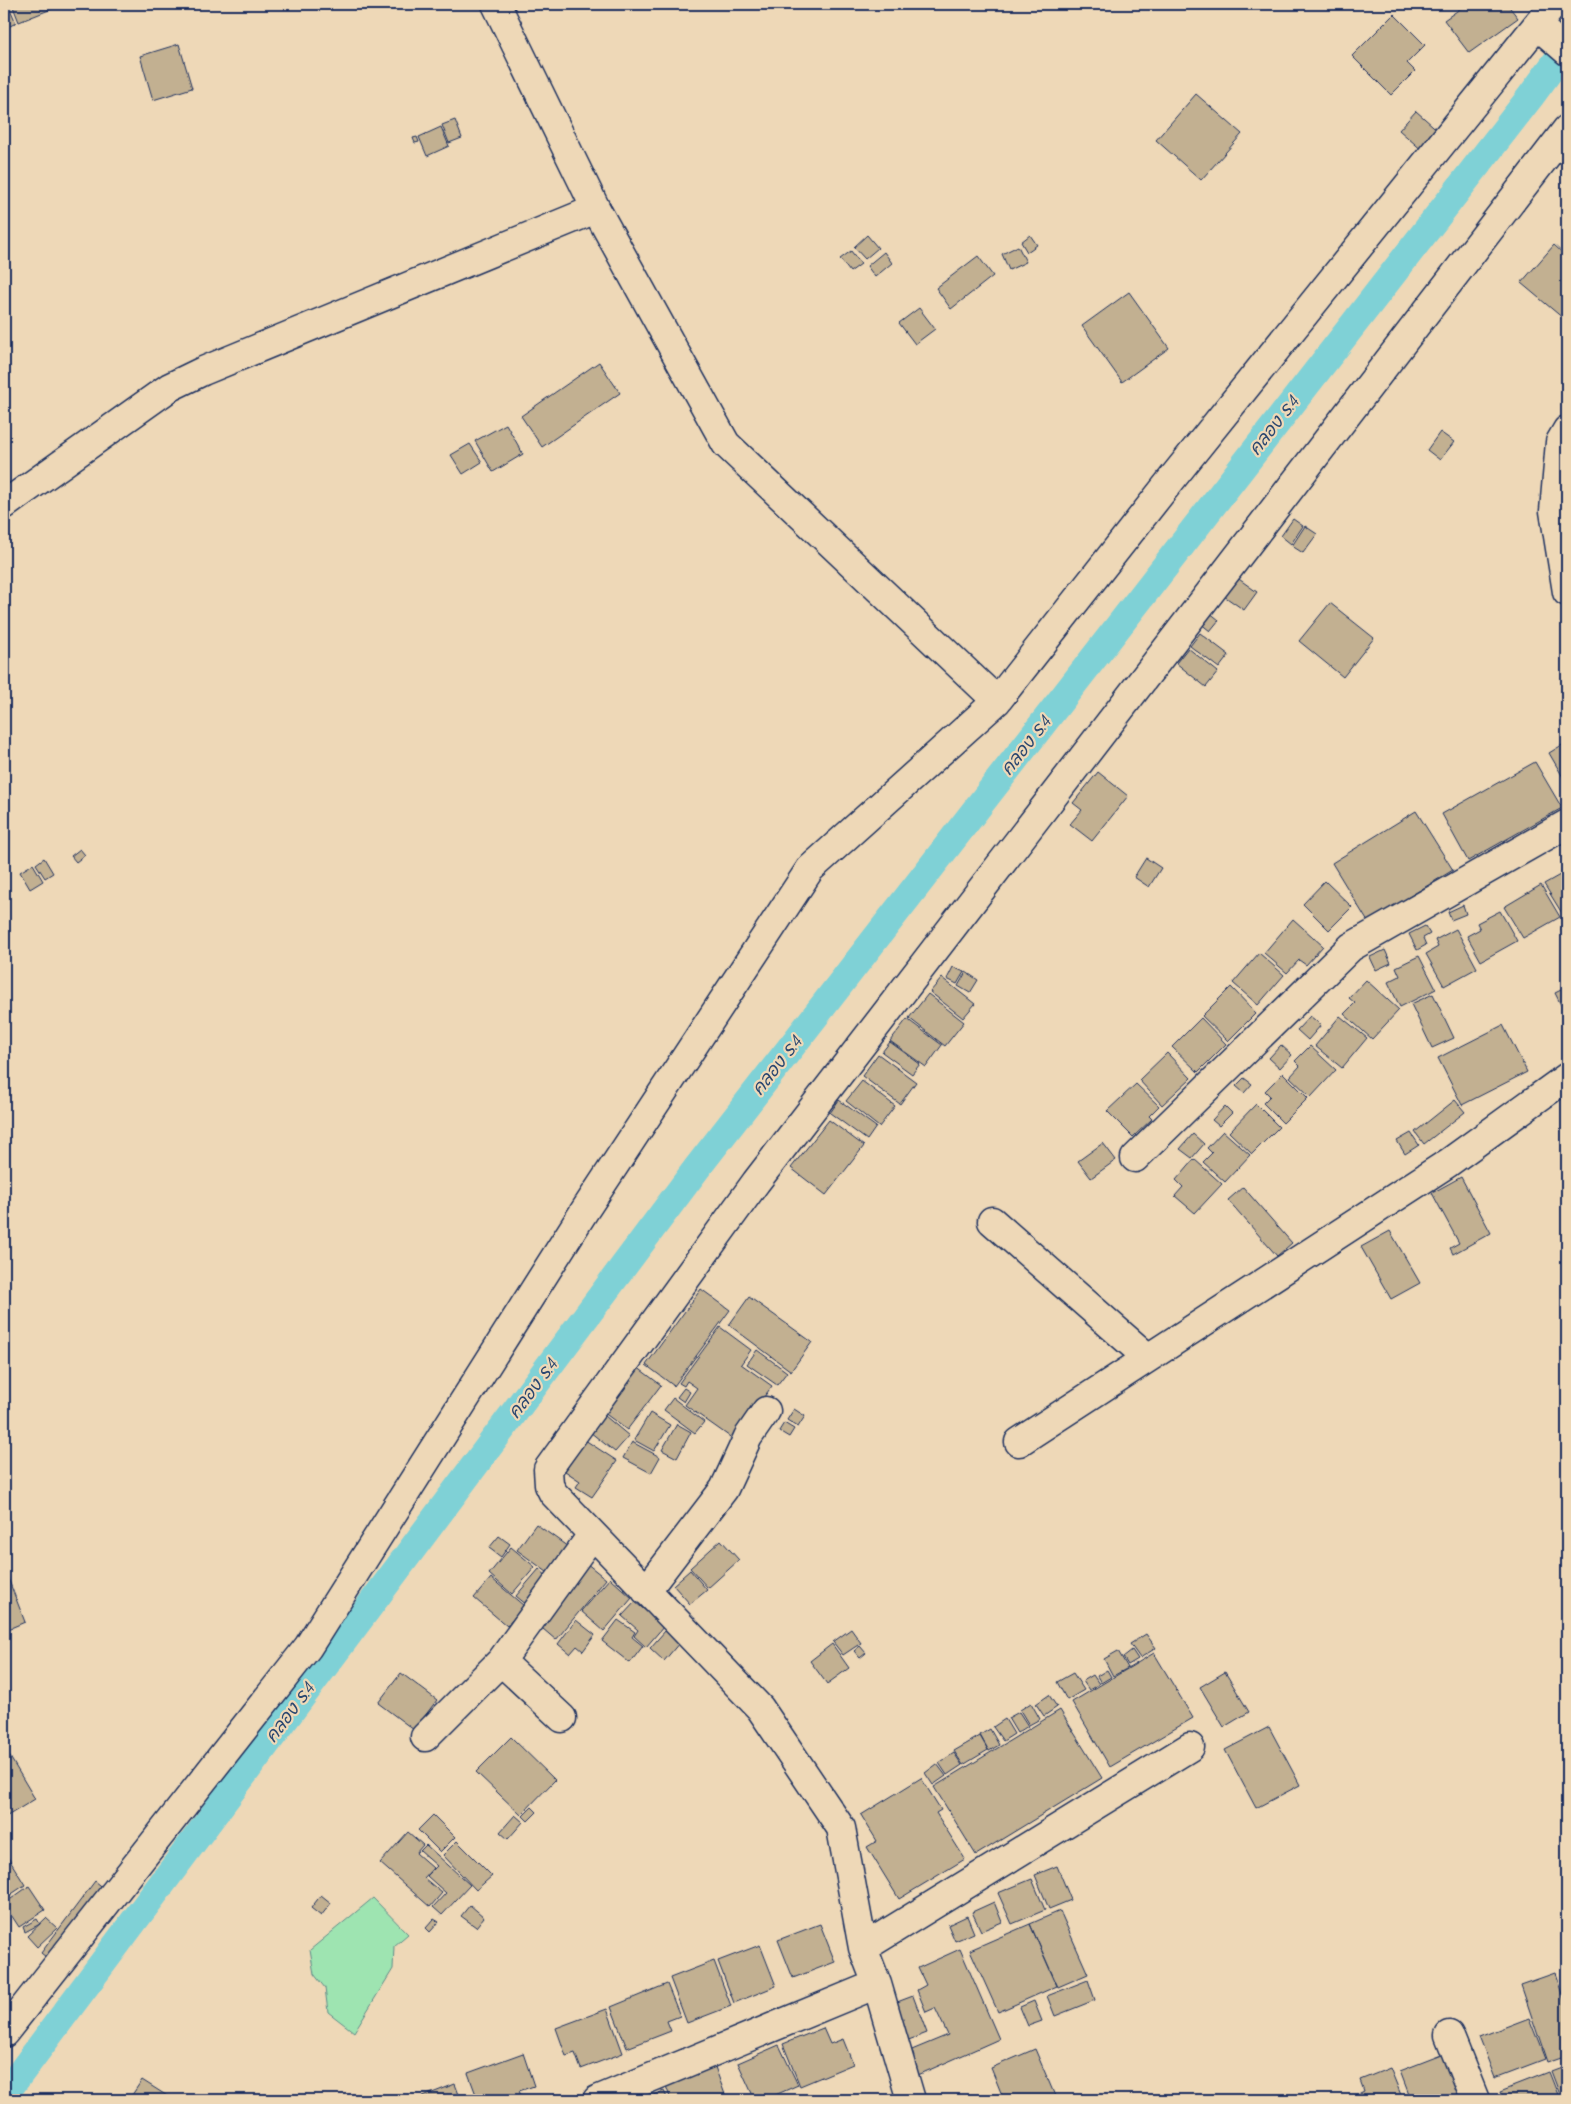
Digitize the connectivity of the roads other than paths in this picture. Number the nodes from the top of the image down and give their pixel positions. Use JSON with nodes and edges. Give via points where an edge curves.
{"nodes":[{"id":1,"x":496,"y":4,"type":"edge"},
{"id":2,"x":1554,"y":4,"type":"edge"},
{"id":3,"x":1554,"y":40,"type":"edge"},
{"id":4,"x":1567,"y":130,"type":"edge"},
{"id":5,"x":596,"y":208,"type":"junction"},
{"id":6,"x":1567,"y":430,"type":"edge"},
{"id":7,"x":4,"y":505,"type":"edge"},
{"id":8,"x":1567,"y":592,"type":"edge"},
{"id":9,"x":997,"y":701,"type":"junction"},
{"id":10,"x":1567,"y":824,"type":"edge"},
{"id":11,"x":1567,"y":1077,"type":"edge"},
{"id":12,"x":1135,"y":1158,"type":"dead end"},
{"id":13,"x":992,"y":1221,"type":"dead end"},
{"id":14,"x":1148,"y":1358,"type":"junction"},
{"id":15,"x":766,"y":1411,"type":"dead end"},
{"id":16,"x":1019,"y":1442,"type":"dead end"},
{"id":17,"x":592,"y":1535,"type":"junction"},
{"id":18,"x":646,"y":1590,"type":"junction"},
{"id":19,"x":501,"y":1660,"type":"junction"},
{"id":20,"x":562,"y":1718,"type":"dead end"},
{"id":21,"x":425,"y":1737,"type":"dead end"},
{"id":22,"x":1190,"y":1747,"type":"dead end"},
{"id":23,"x":863,"y":1948,"type":"junction"},
{"id":24,"x":877,"y":1984,"type":"junction"},
{"id":25,"x":4,"y":2033,"type":"edge"},
{"id":26,"x":1449,"y":2035,"type":"dead end"},
{"id":27,"x":597,"y":2100,"type":"edge"},
{"id":28,"x":911,"y":2100,"type":"edge"},
{"id":29,"x":1475,"y":2100,"type":"edge"}],
"edges":[{"from":1,"to":5,"type":"street"},
{"from":2,"to":3,"type":"street"},
{"from":3,"to":9,"type":"street","via":[[1175,475]]},
{"from":4,"to":17,"type":"street","via":[[762,1174],[548,1469],[553,1493]]},
{"from":5,"to":7,"type":"street","via":[[170,387]]},
{"from":5,"to":9,"type":"street","via":[[726,444]]},
{"from":6,"to":8,"type":"street","via":[[1560,442],[1554,511]]},
{"from":9,"to":25,"type":"street","via":[[810,869],[585,1210],[308,1647]]},
{"from":10,"to":12,"type":"street","via":[[1351,947]]},
{"from":11,"to":14,"type":"street","via":[[1448,1163]]},
{"from":13,"to":14,"type":"street"},
{"from":14,"to":16,"type":"street"},
{"from":15,"to":18,"type":"street","via":[[748,1437],[724,1489]]},
{"from":17,"to":18,"type":"street"},
{"from":17,"to":19,"type":"street"},
{"from":18,"to":23,"type":"street","via":[[760,1708],[841,1828]]},
{"from":19,"to":20,"type":"street"},
{"from":19,"to":21,"type":"street"},
{"from":22,"to":23,"type":"street"},
{"from":23,"to":24,"type":"street"},
{"from":24,"to":27,"type":"street"},
{"from":24,"to":28,"type":"street"},
{"from":26,"to":29,"type":"street"}]}
